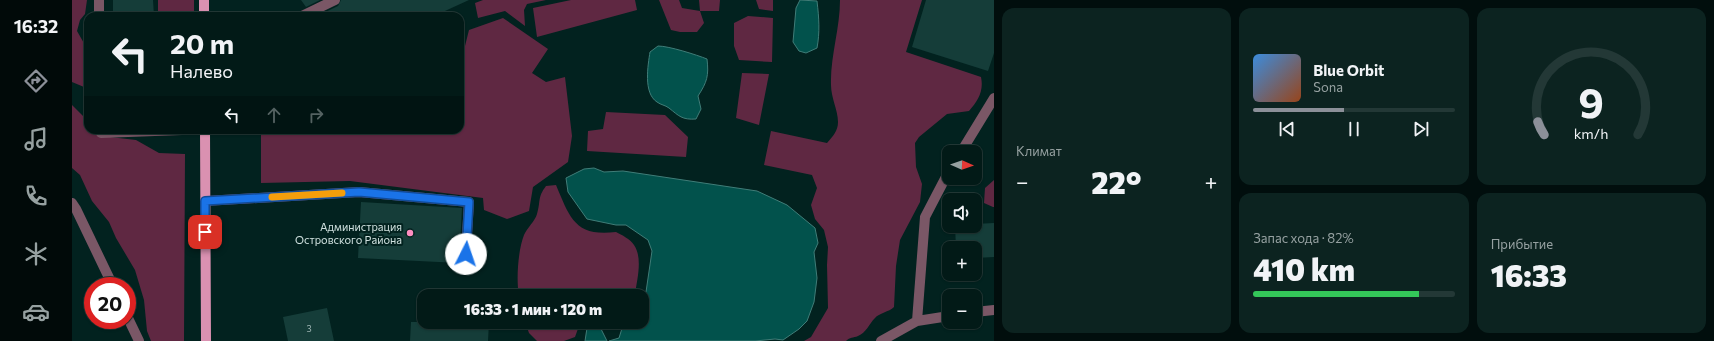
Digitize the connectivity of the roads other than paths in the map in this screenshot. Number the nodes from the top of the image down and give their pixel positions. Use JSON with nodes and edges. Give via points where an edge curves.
{"nodes":[{"id":1,"x":99,"y":0,"type":"edge"},
{"id":2,"x":204,"y":0,"type":"edge"},
{"id":3,"x":335,"y":0,"type":"edge"},
{"id":4,"x":99,"y":12,"type":"edge"},
{"id":5,"x":204,"y":12,"type":"edge"},
{"id":6,"x":310,"y":12,"type":"edge"},
{"id":7,"x":992,"y":102,"type":"edge"},
{"id":8,"x":205,"y":134,"type":"edge"},
{"id":9,"x":965,"y":145,"type":"edge"},
{"id":10,"x":942,"y":185,"type":"edge"},
{"id":11,"x":205,"y":201,"type":"junction"},
{"id":12,"x":72,"y":203,"type":"edge"},
{"id":13,"x":465,"y":267,"type":"dead end"},
{"id":14,"x":109,"y":277,"type":"edge"},
{"id":15,"x":994,"y":310,"type":"edge"},
{"id":16,"x":982,"y":311,"type":"edge"},
{"id":17,"x":942,"y":317,"type":"edge"},
{"id":18,"x":917,"y":321,"type":"junction"},
{"id":19,"x":133,"y":329,"type":"edge"},
{"id":20,"x":139,"y":341,"type":"edge"},
{"id":21,"x":206,"y":341,"type":"edge"},
{"id":22,"x":881,"y":341,"type":"edge"}],
"edges":[{"from":1,"to":4,"type":"street"},
{"from":2,"to":5,"type":"main road"},
{"from":3,"to":6,"type":"street"},
{"from":7,"to":9,"type":"street"},
{"from":8,"to":11,"type":"main road"},
{"from":10,"to":18,"type":"street","via":[[925,216]]},
{"from":11,"to":13,"type":"street","via":[[359,192],[469,202]]},
{"from":11,"to":21,"type":"main road"},
{"from":12,"to":14,"type":"street"},
{"from":15,"to":16,"type":"street"},
{"from":17,"to":18,"type":"street"},
{"from":18,"to":22,"type":"street"},
{"from":19,"to":20,"type":"street"}]}
